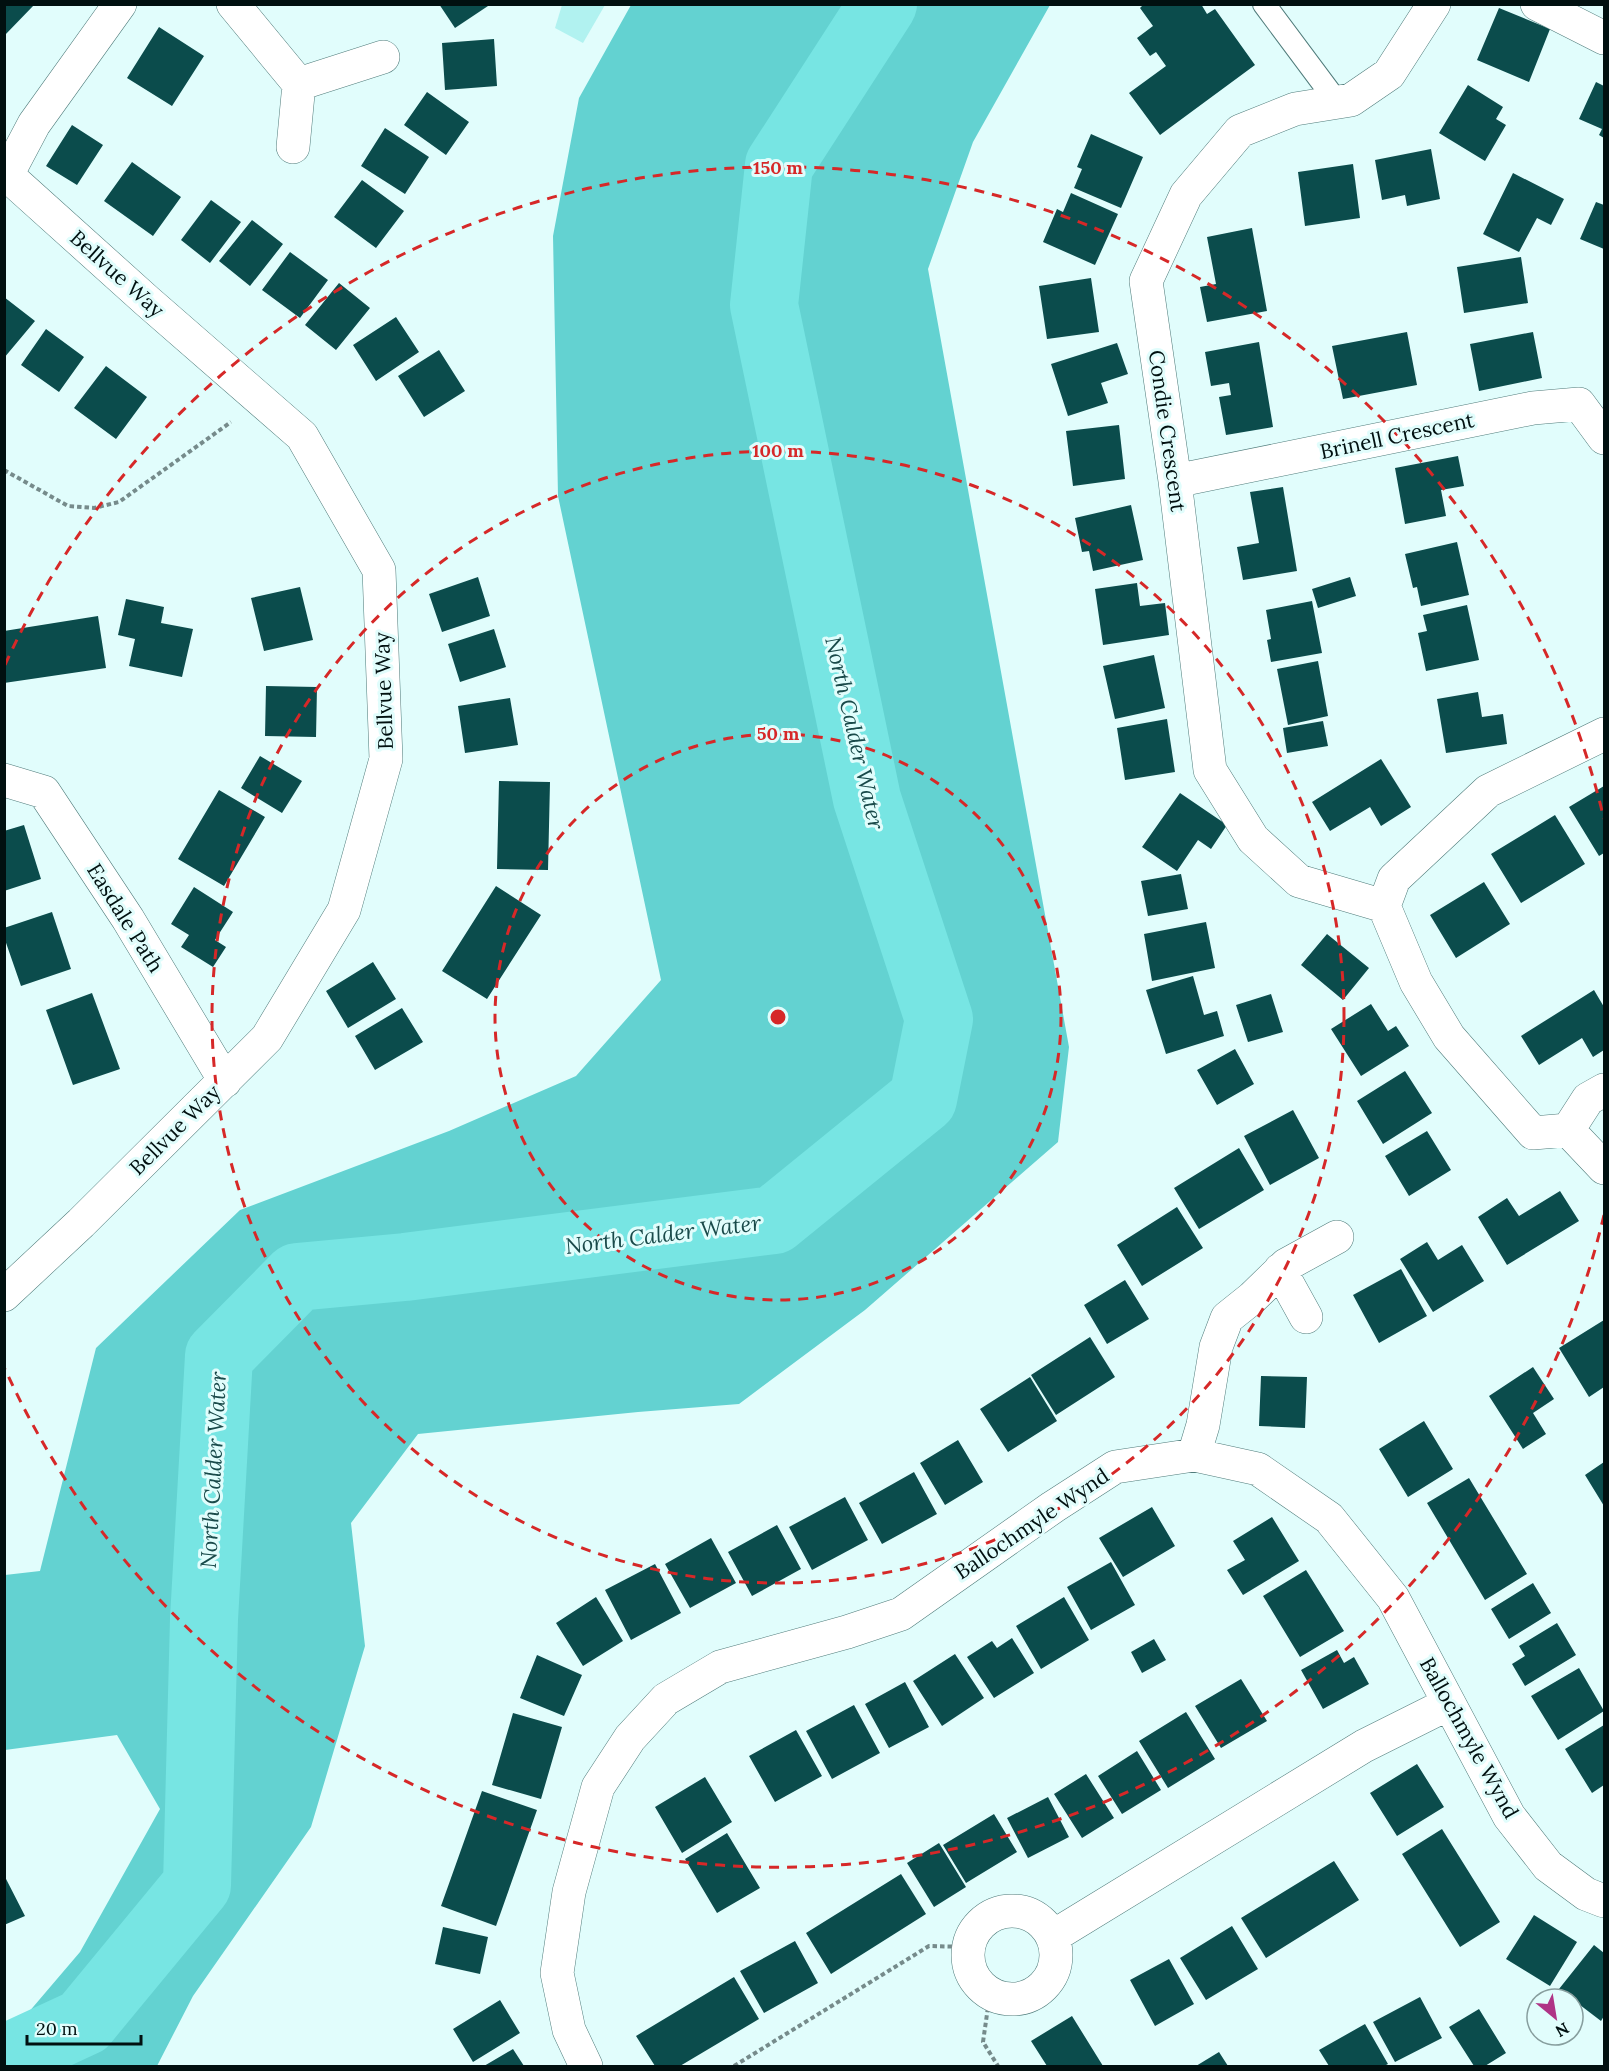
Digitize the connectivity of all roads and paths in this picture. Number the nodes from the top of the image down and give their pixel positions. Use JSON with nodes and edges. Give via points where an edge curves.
{"nodes":[{"id":1,"x":120,"y":4,"type":"edge"},
{"id":2,"x":233,"y":4,"type":"edge"},
{"id":3,"x":1264,"y":4,"type":"edge"},
{"id":4,"x":1434,"y":4,"type":"edge"},
{"id":5,"x":1537,"y":4,"type":"edge"},
{"id":6,"x":1605,"y":38,"type":"edge"},
{"id":7,"x":383,"y":57,"type":"dead end"},
{"id":8,"x":299,"y":84,"type":"junction"},
{"id":9,"x":1337,"y":102,"type":"junction"},
{"id":10,"x":293,"y":147,"type":"dead end"},
{"id":11,"x":6,"y":174,"type":"edge"},
{"id":12,"x":261,"y":401,"type":"junction"},
{"id":13,"x":1605,"y":438,"type":"edge"},
{"id":14,"x":4,"y":470,"type":"edge"},
{"id":15,"x":1175,"y":481,"type":"junction"},
{"id":16,"x":1605,"y":734,"type":"edge"},
{"id":17,"x":4,"y":780,"type":"edge"},
{"id":18,"x":1384,"y":906,"type":"junction"},
{"id":19,"x":225,"y":1081,"type":"junction"},
{"id":20,"x":1605,"y":1090,"type":"edge"},
{"id":21,"x":1568,"y":1130,"type":"junction"},
{"id":22,"x":1605,"y":1168,"type":"edge"},
{"id":23,"x":1337,"y":1237,"type":"dead end"},
{"id":24,"x":1280,"y":1270,"type":"junction"},
{"id":25,"x":4,"y":1295,"type":"edge"},
{"id":26,"x":1305,"y":1317,"type":"dead end"},
{"id":27,"x":1194,"y":1455,"type":"junction"},
{"id":28,"x":1448,"y":1704,"type":"junction"},
{"id":29,"x":1605,"y":1901,"type":"edge"},
{"id":30,"x":1052,"y":1937,"type":"junction"},
{"id":31,"x":968,"y":1947,"type":"junction"},
{"id":32,"x":990,"y":1993,"type":"junction"},
{"id":33,"x":586,"y":2067,"type":"edge"},
{"id":34,"x":734,"y":2067,"type":"edge"},
{"id":35,"x":998,"y":2067,"type":"edge"}],
"edges":[{"from":1,"to":11,"type":"street","via":[[34,124]]},
{"from":2,"to":8,"type":"street"},
{"from":3,"to":9,"type":"lane"},
{"from":4,"to":9,"type":"street","name":"Condie Crescent","via":[[1389,74],[1351,100]]},
{"from":5,"to":6,"type":"street"},
{"from":7,"to":8,"type":"street"},
{"from":8,"to":10,"type":"street"},
{"from":9,"to":15,"type":"street","name":"Condie Crescent","via":[[1295,109],[1240,131],[1186,195],[1146,281]]},
{"from":11,"to":12,"type":"street","name":"Bellvue Way"},
{"from":12,"to":14,"type":"path","via":[[119,502],[94,508],[68,506]]},
{"from":12,"to":19,"type":"street","name":"Bellvue Way","via":[[302,436],[379,570],[386,759],[344,910],[267,1038]]},
{"from":13,"to":15,"type":"street","name":"Brinell Crescent","via":[[1578,404],[1533,408]]},
{"from":15,"to":18,"type":"street","name":"Condie Crescent","via":[[1210,770],[1254,839],[1299,881]]},
{"from":16,"to":18,"type":"street","via":[[1488,790],[1394,879]]},
{"from":17,"to":19,"type":"street","name":"Easdale Path","via":[[44,792],[128,919]]},
{"from":18,"to":21,"type":"street","via":[[1416,982],[1449,1037],[1533,1133]]},
{"from":19,"to":25,"type":"street","name":"Bellvue Way"},
{"from":20,"to":21,"type":"street","via":[[1588,1099]]},
{"from":21,"to":22,"type":"street"},
{"from":23,"to":24,"type":"street"},
{"from":24,"to":26,"type":"street"},
{"from":24,"to":27,"type":"street","via":[[1227,1318],[1216,1347]]},
{"from":27,"to":28,"type":"street","name":"Ballochmyle Wynd","via":[[1258,1469],[1329,1518],[1393,1598]]},
{"from":27,"to":33,"type":"street","name":"Ballochmyle Wynd","via":[[1115,1467],[901,1614],[720,1667],[666,1699],[630,1738],[598,1787],[569,1892],[557,1973],[569,2030]]},
{"from":28,"to":29,"type":"street","name":"Ballochmyle Wynd","via":[[1509,1816],[1548,1866],[1586,1894]]},
{"from":28,"to":30,"type":"street","via":[[1364,1746]]},
{"from":30,"to":31,"type":"street","via":[[1034,1917],[1007,1911],[981,1923]]},
{"from":30,"to":32,"type":"street","via":[[1055,1964],[1042,1988],[1017,1999]]},
{"from":31,"to":32,"type":"street","via":[[972,1974]]},
{"from":31,"to":34,"type":"path","via":[[930,1946]]},
{"from":32,"to":35,"type":"path","via":[[983,2042]]}]}
